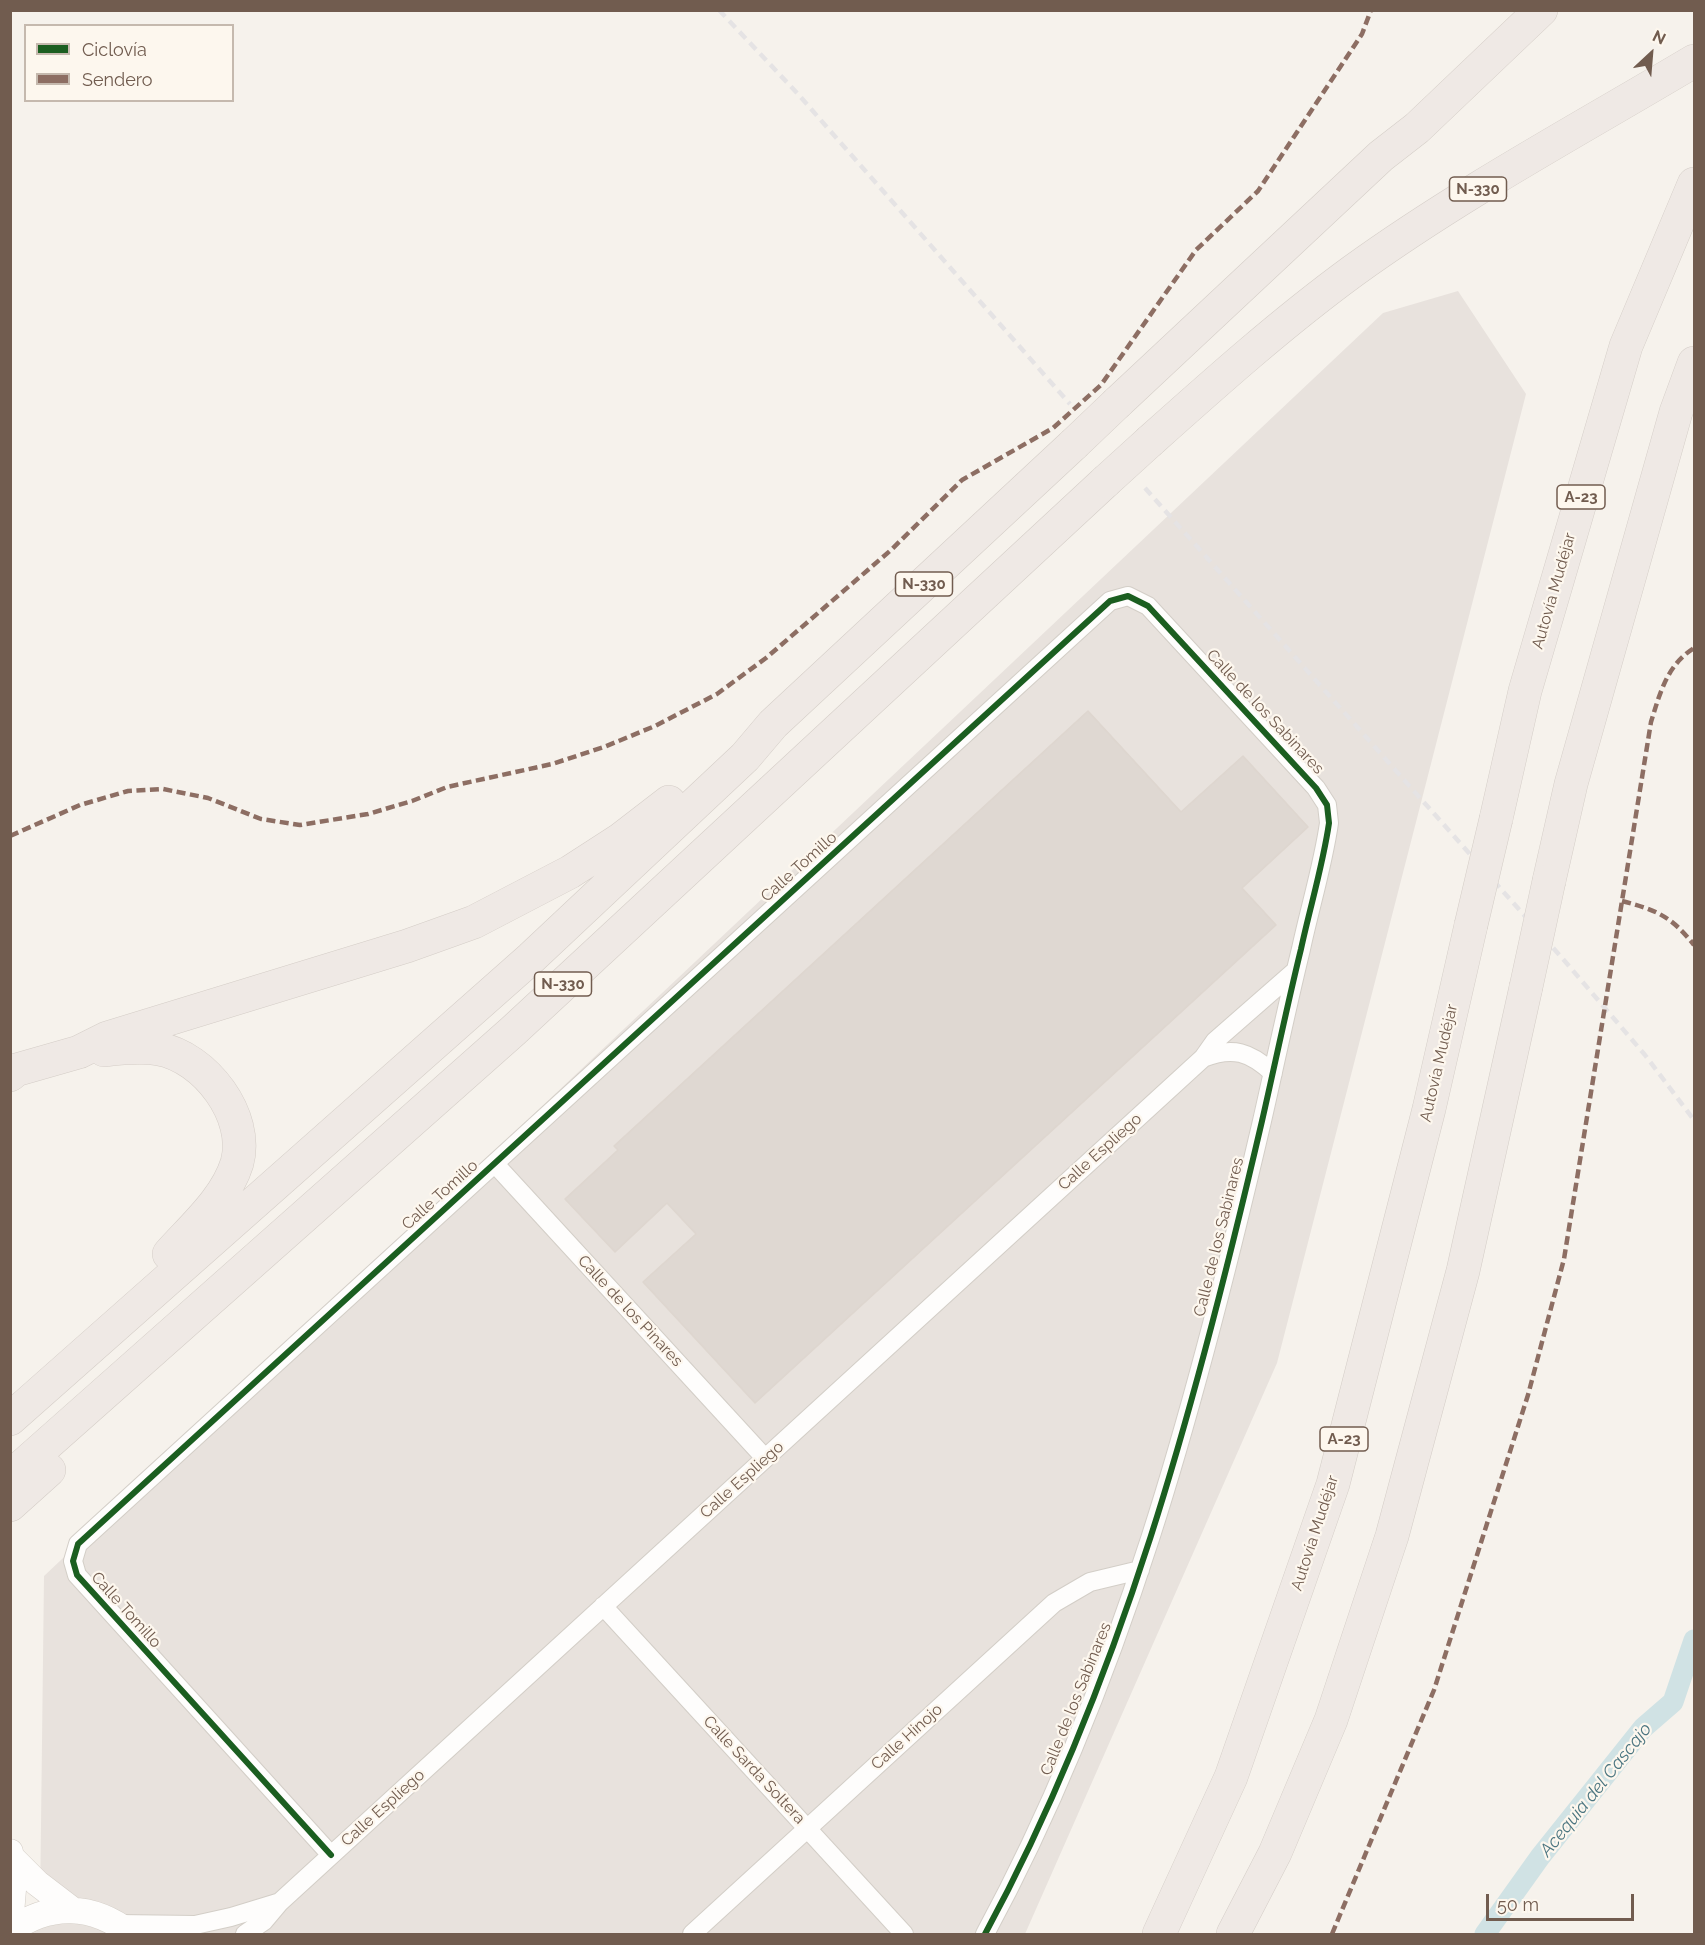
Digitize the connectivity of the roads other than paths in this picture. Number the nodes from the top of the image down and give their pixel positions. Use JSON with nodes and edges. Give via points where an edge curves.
{"nodes":[{"id":1,"x":1511,"y":10,"type":"edge"},
{"id":2,"x":1541,"y":10,"type":"edge"},
{"id":3,"x":1695,"y":61,"type":"edge"},
{"id":4,"x":1381,"y":156,"type":"junction"},
{"id":5,"x":1695,"y":184,"type":"edge"},
{"id":6,"x":1695,"y":363,"type":"edge"},
{"id":7,"x":1128,"y":596,"type":"joint"},
{"id":8,"x":774,"y":724,"type":"junction"},
{"id":9,"x":1295,"y":971,"type":"junction"},
{"id":10,"x":79,"y":1052,"type":"junction"},
{"id":11,"x":1203,"y":1058,"type":"junction"},
{"id":12,"x":12,"y":1072,"type":"edge"},
{"id":13,"x":1273,"y":1073,"type":"junction"},
{"id":14,"x":495,"y":1164,"type":"junction"},
{"id":15,"x":67,"y":1369,"type":"junction"},
{"id":16,"x":113,"y":1388,"type":"junction"},
{"id":17,"x":10,"y":1419,"type":"edge"},
{"id":18,"x":765,"y":1458,"type":"junction"},
{"id":19,"x":10,"y":1478,"type":"edge"},
{"id":20,"x":10,"y":1505,"type":"edge"},
{"id":21,"x":1140,"y":1570,"type":"junction"},
{"id":22,"x":603,"y":1606,"type":"junction"},
{"id":23,"x":807,"y":1829,"type":"junction"},
{"id":24,"x":331,"y":1855,"type":"junction"},
{"id":25,"x":12,"y":1856,"type":"edge"},
{"id":26,"x":280,"y":1902,"type":"junction"},
{"id":27,"x":71,"y":1909,"type":"junction"},
{"id":28,"x":10,"y":1925,"type":"edge"},
{"id":29,"x":124,"y":1929,"type":"edge"},
{"id":30,"x":10,"y":1931,"type":"edge"},
{"id":31,"x":245,"y":1935,"type":"edge"},
{"id":32,"x":692,"y":1935,"type":"edge"},
{"id":33,"x":904,"y":1935,"type":"edge"},
{"id":34,"x":985,"y":1935,"type":"edge"},
{"id":35,"x":1160,"y":1935,"type":"edge"},
{"id":36,"x":1233,"y":1935,"type":"edge"}],
"edges":[{"from":1,"to":4,"type":"highway","via":[[1476,50],[1404,118]]},
{"from":2,"to":4,"type":"highway","number":"N-330","via":[[1417,128]]},
{"from":3,"to":16,"type":"highway","number":"N-330","bridge":true,"via":[[1474,192],[1355,270],[1264,341],[1106,481],[513,1031]]},
{"from":4,"to":8,"type":"highway","number":"N-330","bridge":true},
{"from":5,"to":35,"type":"highway","name":"Autovía Mudéjar","number":"A-23","bridge":true,"via":[[1626,346],[1525,691],[1429,1108],[1333,1484],[1232,1778]]},
{"from":6,"to":36,"type":"highway","bridge":true,"via":[[1676,412],[1574,772],[1463,1271],[1392,1536],[1331,1720],[1275,1853]]},
{"from":7,"to":9,"type":"street","name":"Calle de los Sabinares","via":[[1148,606],[1316,788],[1327,805],[1328,834]]},
{"from":7,"to":14,"type":"street","name":"Calle Tomillo","via":[[1110,601]]},
{"from":8,"to":10,"type":"highway","via":[[733,748],[647,820],[570,872],[474,922],[107,1038]]},
{"from":8,"to":15,"type":"highway","number":"N-330","via":[[745,757],[531,958]]},
{"from":9,"to":11,"type":"street","name":"Calle Espliego","via":[[1215,1041]]},
{"from":9,"to":13,"type":"street","name":"Calle de los Sabinares"},
{"from":10,"to":12,"type":"highway"},
{"from":10,"to":15,"type":"highway","via":[[158,1049],[177,1054],[213,1082],[234,1119],[238,1141],[237,1162],[208,1212],[92,1325]]},
{"from":11,"to":13,"type":"street","name":"Calle Espliego","via":[[1240,1051],[1258,1059]]},
{"from":11,"to":18,"type":"street","name":"Calle Espliego"},
{"from":13,"to":21,"type":"street","name":"Calle de los Sabinares","via":[[1207,1341]]},
{"from":14,"to":18,"type":"street","name":"Calle de los Pinares"},
{"from":14,"to":24,"type":"street","name":"Calle Tomillo","via":[[87,1533],[73,1561],[77,1575]]},
{"from":15,"to":17,"type":"highway","number":"N-330"},
{"from":16,"to":19,"type":"highway","number":"N-330"},
{"from":16,"to":20,"type":"highway","via":[[93,1430]]},
{"from":18,"to":22,"type":"street","name":"Calle Espliego"},
{"from":21,"to":23,"type":"street","name":"Calle Hinojo","via":[[1090,1582],[1054,1603]]},
{"from":21,"to":34,"type":"street","name":"Calle de los Sabinares","via":[[1092,1703]]},
{"from":22,"to":23,"type":"street","name":"Calle Sarda Soltera"},
{"from":22,"to":24,"type":"street","name":"Calle Espliego"},
{"from":23,"to":32,"type":"street","name":"Calle Hinojo"},
{"from":23,"to":33,"type":"street","name":"Calle Sarda Soltera"},
{"from":24,"to":26,"type":"street","name":"Calle Espliego"},
{"from":25,"to":27,"type":"street","via":[[37,1883]]},
{"from":25,"to":28,"type":"street"},
{"from":26,"to":29,"type":"street","name":"Calle Espliego","via":[[195,1925]]},
{"from":26,"to":31,"type":"street","name":"Calle Espliego"},
{"from":27,"to":29,"type":"street","via":[[88,1911]]},
{"from":27,"to":30,"type":"street","via":[[38,1914]]}]}
